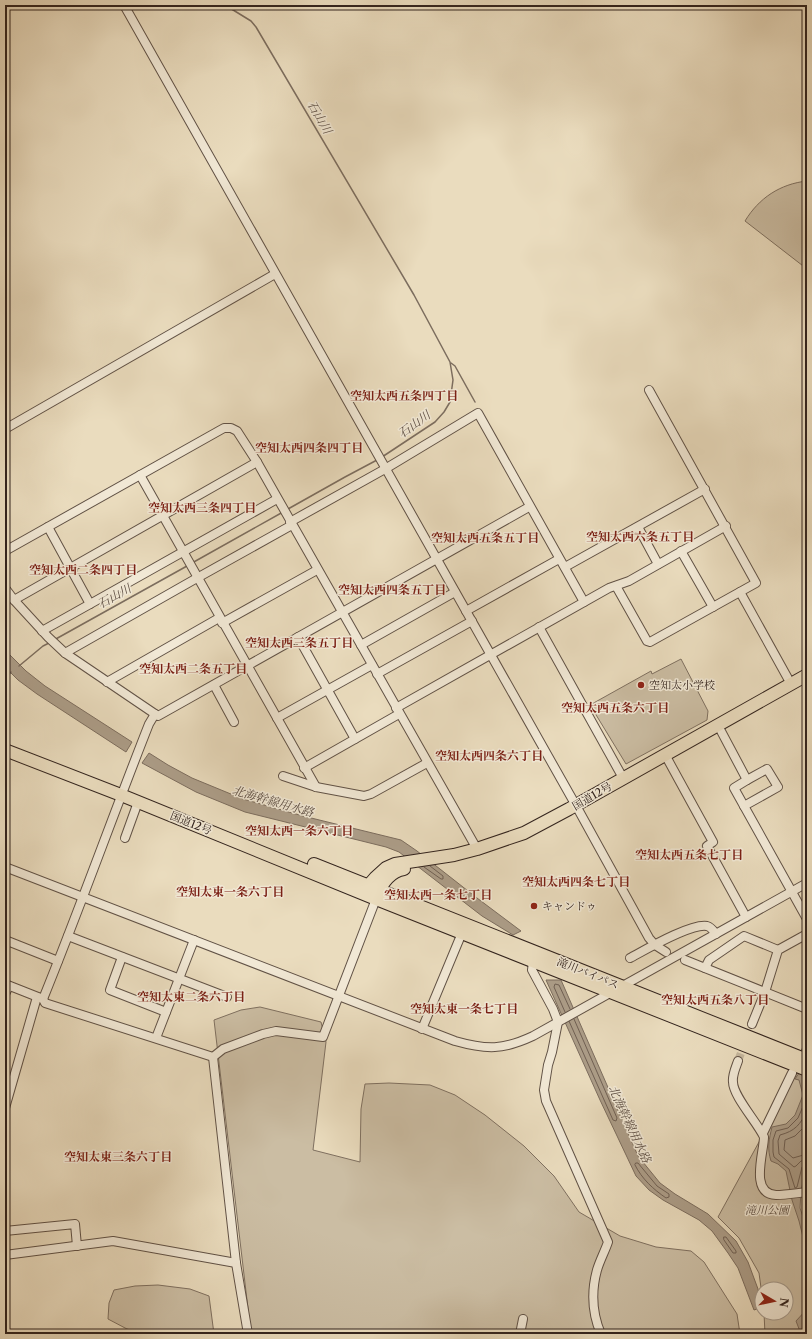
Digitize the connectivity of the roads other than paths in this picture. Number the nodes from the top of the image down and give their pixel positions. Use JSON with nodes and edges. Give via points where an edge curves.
{"nodes":[{"id":1,"x":124,"y":5,"type":"edge"},
{"id":2,"x":276,"y":274,"type":"junction"},
{"id":3,"x":649,"y":390,"type":"dead end"},
{"id":4,"x":5,"y":429,"type":"edge"},
{"id":5,"x":257,"y":462,"type":"junction"},
{"id":6,"x":384,"y":466,"type":"junction"},
{"id":7,"x":140,"y":475,"type":"junction"},
{"id":8,"x":705,"y":489,"type":"junction"},
{"id":9,"x":277,"y":499,"type":"junction"},
{"id":10,"x":529,"y":507,"type":"junction"},
{"id":11,"x":162,"y":516,"type":"junction"},
{"id":12,"x":290,"y":521,"type":"junction"},
{"id":13,"x":726,"y":526,"type":"junction"},
{"id":14,"x":48,"y":527,"type":"junction"},
{"id":15,"x":638,"y":527,"type":"junction"},
{"id":16,"x":5,"y":551,"type":"edge"},
{"id":17,"x":681,"y":551,"type":"junction"},
{"id":18,"x":182,"y":552,"type":"junction"},
{"id":19,"x":559,"y":559,"type":"junction"},
{"id":20,"x":437,"y":560,"type":"junction"},
{"id":21,"x":658,"y":564,"type":"junction"},
{"id":22,"x":69,"y":568,"type":"junction"},
{"id":23,"x":565,"y":568,"type":"junction"},
{"id":24,"x":317,"y":570,"type":"junction"},
{"id":25,"x":197,"y":578,"type":"junction"},
{"id":26,"x":616,"y":586,"type":"junction"},
{"id":27,"x":5,"y":588,"type":"edge"},
{"id":28,"x":455,"y":592,"type":"junction"},
{"id":29,"x":740,"y":592,"type":"junction"},
{"id":30,"x":14,"y":600,"type":"junction"},
{"id":31,"x":584,"y":602,"type":"junction"},
{"id":32,"x":90,"y":604,"type":"junction"},
{"id":33,"x":713,"y":607,"type":"junction"},
{"id":34,"x":466,"y":611,"type":"junction"},
{"id":35,"x":341,"y":612,"type":"junction"},
{"id":36,"x":221,"y":620,"type":"junction"},
{"id":37,"x":472,"y":621,"type":"junction"},
{"id":38,"x":539,"y":628,"type":"junction"},
{"id":39,"x":45,"y":634,"type":"junction"},
{"id":40,"x":298,"y":637,"type":"junction"},
{"id":41,"x":361,"y":645,"type":"junction"},
{"id":42,"x":62,"y":651,"type":"junction"},
{"id":43,"x":491,"y":654,"type":"junction"},
{"id":44,"x":372,"y":665,"type":"junction"},
{"id":45,"x":247,"y":667,"type":"junction"},
{"id":46,"x":377,"y":674,"type":"junction"},
{"id":47,"x":807,"y":675,"type":"edge"},
{"id":48,"x":107,"y":682,"type":"junction"},
{"id":49,"x":807,"y":683,"type":"edge"},
{"id":50,"x":792,"y":684,"type":"junction"},
{"id":51,"x":214,"y":685,"type":"junction"},
{"id":52,"x":328,"y":690,"type":"junction"},
{"id":53,"x":398,"y":711,"type":"junction"},
{"id":54,"x":155,"y":714,"type":"junction"},
{"id":55,"x":277,"y":718,"type":"junction"},
{"id":56,"x":234,"y":722,"type":"dead end"},
{"id":57,"x":721,"y":731,"type":"junction"},
{"id":58,"x":355,"y":739,"type":"junction"},
{"id":59,"x":5,"y":743,"type":"edge"},
{"id":60,"x":5,"y":750,"type":"edge"},
{"id":61,"x":668,"y":760,"type":"junction"},
{"id":62,"x":427,"y":763,"type":"junction"},
{"id":63,"x":304,"y":768,"type":"junction"},
{"id":64,"x":283,"y":776,"type":"dead end"},
{"id":65,"x":623,"y":778,"type":"junction"},
{"id":66,"x":747,"y":780,"type":"junction"},
{"id":67,"x":316,"y":787,"type":"junction"},
{"id":68,"x":122,"y":791,"type":"junction"},
{"id":69,"x":138,"y":802,"type":"junction"},
{"id":70,"x":744,"y":806,"type":"junction"},
{"id":71,"x":578,"y":808,"type":"junction"},
{"id":72,"x":125,"y":838,"type":"dead end"},
{"id":73,"x":477,"y":849,"type":"junction"},
{"id":74,"x":439,"y":861,"type":"junction"},
{"id":75,"x":5,"y":867,"type":"edge"},
{"id":76,"x":807,"y":883,"type":"edge"},
{"id":77,"x":792,"y":891,"type":"junction"},
{"id":78,"x":374,"y":892,"type":"junction"},
{"id":79,"x":82,"y":897,"type":"junction"},
{"id":80,"x":746,"y":917,"type":"junction"},
{"id":81,"x":807,"y":919,"type":"edge"},
{"id":82,"x":464,"y":928,"type":"junction"},
{"id":83,"x":716,"y":934,"type":"junction"},
{"id":84,"x":807,"y":934,"type":"edge"},
{"id":85,"x":68,"y":936,"type":"junction"},
{"id":86,"x":5,"y":940,"type":"edge"},
{"id":87,"x":194,"y":940,"type":"junction"},
{"id":88,"x":655,"y":945,"type":"junction"},
{"id":89,"x":778,"y":950,"type":"junction"},
{"id":90,"x":666,"y":952,"type":"dead end"},
{"id":91,"x":122,"y":957,"type":"junction"},
{"id":92,"x":630,"y":958,"type":"dead end"},
{"id":93,"x":685,"y":960,"type":"dead end"},
{"id":94,"x":58,"y":961,"type":"junction"},
{"id":95,"x":533,"y":961,"type":"junction"},
{"id":96,"x":705,"y":968,"type":"junction"},
{"id":97,"x":179,"y":979,"type":"junction"},
{"id":98,"x":7,"y":985,"type":"edge"},
{"id":99,"x":617,"y":989,"type":"junction"},
{"id":100,"x":765,"y":992,"type":"junction"},
{"id":101,"x":5,"y":994,"type":"edge"},
{"id":102,"x":338,"y":996,"type":"junction"},
{"id":103,"x":227,"y":997,"type":"dead end"},
{"id":104,"x":40,"y":998,"type":"junction"},
{"id":105,"x":807,"y":1009,"type":"edge"},
{"id":106,"x":166,"y":1012,"type":"junction"},
{"id":107,"x":560,"y":1021,"type":"junction"},
{"id":108,"x":752,"y":1024,"type":"tunnel mouth"},
{"id":109,"x":422,"y":1029,"type":"junction"},
{"id":110,"x":156,"y":1038,"type":"junction"},
{"id":111,"x":213,"y":1057,"type":"junction"},
{"id":112,"x":738,"y":1061,"type":"tunnel mouth"},
{"id":113,"x":803,"y":1061,"type":"edge"},
{"id":114,"x":5,"y":1108,"type":"edge"},
{"id":115,"x":763,"y":1134,"type":"junction"},
{"id":116,"x":805,"y":1192,"type":"edge"},
{"id":117,"x":5,"y":1231,"type":"edge"},
{"id":118,"x":77,"y":1246,"type":"junction"},
{"id":119,"x":5,"y":1255,"type":"edge"},
{"id":120,"x":236,"y":1263,"type":"junction"},
{"id":121,"x":523,"y":1319,"type":"dead end"},
{"id":122,"x":248,"y":1334,"type":"edge"},
{"id":123,"x":520,"y":1334,"type":"edge"},
{"id":124,"x":601,"y":1334,"type":"edge"}],
"edges":[{"from":1,"to":2,"type":"street"},
{"from":2,"to":4,"type":"street"},
{"from":2,"to":6,"type":"street"},
{"from":3,"to":8,"type":"street"},
{"from":5,"to":7,"type":"street","via":[[237,431],[224,428]]},
{"from":5,"to":9,"type":"street"},
{"from":5,"to":11,"type":"street"},
{"from":6,"to":10,"type":"street","via":[[478,413]]},
{"from":6,"to":12,"type":"street"},
{"from":6,"to":20,"type":"street"},
{"from":7,"to":11,"type":"street"},
{"from":7,"to":14,"type":"street"},
{"from":8,"to":13,"type":"street"},
{"from":8,"to":15,"type":"street"},
{"from":9,"to":12,"type":"street"},
{"from":9,"to":18,"type":"street"},
{"from":10,"to":19,"type":"street"},
{"from":10,"to":20,"type":"street"},
{"from":11,"to":18,"type":"street"},
{"from":11,"to":22,"type":"street"},
{"from":12,"to":24,"type":"street"},
{"from":12,"to":25,"type":"street"},
{"from":13,"to":17,"type":"street"},
{"from":13,"to":29,"type":"street","via":[[756,583]]},
{"from":14,"to":16,"type":"street"},
{"from":14,"to":22,"type":"street"},
{"from":15,"to":21,"type":"street"},
{"from":15,"to":23,"type":"street"},
{"from":17,"to":21,"type":"street"},
{"from":17,"to":33,"type":"street"},
{"from":18,"to":25,"type":"street"},
{"from":18,"to":32,"type":"street"},
{"from":19,"to":23,"type":"street"},
{"from":19,"to":34,"type":"street"},
{"from":20,"to":28,"type":"street"},
{"from":20,"to":35,"type":"street"},
{"from":21,"to":26,"type":"street"},
{"from":22,"to":30,"type":"street"},
{"from":22,"to":32,"type":"street"},
{"from":23,"to":31,"type":"street"},
{"from":24,"to":35,"type":"street"},
{"from":24,"to":36,"type":"street"},
{"from":25,"to":36,"type":"street"},
{"from":25,"to":42,"type":"street"},
{"from":26,"to":31,"type":"street"},
{"from":26,"to":33,"type":"street","via":[[647,641],[650,642]]},
{"from":27,"to":30,"type":"street"},
{"from":28,"to":34,"type":"street"},
{"from":28,"to":41,"type":"street"},
{"from":29,"to":33,"type":"street"},
{"from":29,"to":50,"type":"street"},
{"from":30,"to":39,"type":"street"},
{"from":31,"to":38,"type":"street"},
{"from":32,"to":39,"type":"street"},
{"from":34,"to":37,"type":"street"},
{"from":35,"to":40,"type":"street"},
{"from":35,"to":41,"type":"street"},
{"from":36,"to":45,"type":"street"},
{"from":36,"to":48,"type":"street"},
{"from":37,"to":43,"type":"street"},
{"from":37,"to":46,"type":"street"},
{"from":38,"to":43,"type":"street"},
{"from":38,"to":65,"type":"street"},
{"from":39,"to":42,"type":"street"},
{"from":40,"to":45,"type":"street"},
{"from":40,"to":52,"type":"street"},
{"from":41,"to":44,"type":"street"},
{"from":42,"to":48,"type":"street"},
{"from":43,"to":53,"type":"street"},
{"from":43,"to":71,"type":"street"},
{"from":44,"to":46,"type":"street"},
{"from":44,"to":52,"type":"street"},
{"from":45,"to":51,"type":"street"},
{"from":45,"to":55,"type":"street"},
{"from":46,"to":53,"type":"street"},
{"from":47,"to":50,"type":"highway","name":"国道12号"},
{"from":48,"to":54,"type":"street"},
{"from":49,"to":57,"type":"highway","name":"国道12号"},
{"from":50,"to":65,"type":"highway","name":"国道12号"},
{"from":51,"to":54,"type":"street","via":[[158,716]]},
{"from":51,"to":56,"type":"street"},
{"from":52,"to":55,"type":"street"},
{"from":52,"to":58,"type":"street"},
{"from":53,"to":58,"type":"street"},
{"from":53,"to":62,"type":"street"},
{"from":54,"to":68,"type":"street"},
{"from":55,"to":63,"type":"street"},
{"from":57,"to":61,"type":"highway","name":"国道12号"},
{"from":57,"to":66,"type":"street"},
{"from":58,"to":63,"type":"street"},
{"from":59,"to":68,"type":"highway","name":"国道12号"},
{"from":60,"to":68,"type":"highway","name":"国道12号"},
{"from":61,"to":71,"type":"highway","name":"国道12号"},
{"from":61,"to":80,"type":"street","via":[[713,842],[707,846]]},
{"from":62,"to":67,"type":"street","via":[[364,796]]},
{"from":62,"to":73,"type":"street"},
{"from":63,"to":67,"type":"street"},
{"from":64,"to":67,"type":"street"},
{"from":65,"to":71,"type":"highway","name":"国道12号"},
{"from":66,"to":70,"type":"street","via":[[734,788]]},
{"from":66,"to":70,"type":"street","via":[[767,769],[778,787]]},
{"from":68,"to":69,"type":"highway","name":"国道12号"},
{"from":68,"to":78,"type":"highway","name":"国道12号"},
{"from":68,"to":79,"type":"street"},
{"from":69,"to":72,"type":"street"},
{"from":69,"to":78,"type":"highway","name":"国道12号"},
{"from":70,"to":77,"type":"street"},
{"from":71,"to":73,"type":"highway","name":"国道12号","via":[[524,833]]},
{"from":71,"to":74,"type":"highway","name":"国道12号","via":[[527,838],[483,855]]},
{"from":71,"to":88,"type":"street"},
{"from":73,"to":74,"type":"highway","name":"国道12号"},
{"from":74,"to":78,"type":"highway","name":"国道12号","via":[[405,866],[395,864],[386,868],[375,878]]},
{"from":75,"to":79,"type":"street"},
{"from":76,"to":77,"type":"street"},
{"from":77,"to":80,"type":"street"},
{"from":77,"to":81,"type":"street"},
{"from":78,"to":82,"type":"highway","name":"滝川バイパス"},
{"from":78,"to":102,"type":"street"},
{"from":79,"to":85,"type":"street"},
{"from":79,"to":87,"type":"street"},
{"from":80,"to":83,"type":"street"},
{"from":82,"to":95,"type":"highway","name":"滝川バイパス"},
{"from":82,"to":99,"type":"highway","name":"滝川バイパス"},
{"from":82,"to":109,"type":"street"},
{"from":83,"to":88,"type":"street","via":[[706,926],[699,927],[678,933]]},
{"from":83,"to":99,"type":"street"},
{"from":84,"to":89,"type":"street"},
{"from":85,"to":91,"type":"street"},
{"from":85,"to":94,"type":"street"},
{"from":86,"to":94,"type":"street"},
{"from":87,"to":97,"type":"street"},
{"from":87,"to":102,"type":"street"},
{"from":88,"to":90,"type":"street"},
{"from":88,"to":92,"type":"street"},
{"from":89,"to":96,"type":"street","via":[[744,936],[709,960]]},
{"from":89,"to":100,"type":"street"},
{"from":91,"to":97,"type":"street"},
{"from":91,"to":106,"type":"street","via":[[110,990]]},
{"from":93,"to":96,"type":"street"},
{"from":94,"to":104,"type":"street"},
{"from":95,"to":99,"type":"highway","name":"滝川バイパス"},
{"from":95,"to":107,"type":"street","via":[[532,970]]},
{"from":96,"to":100,"type":"street"},
{"from":97,"to":103,"type":"street"},
{"from":97,"to":106,"type":"street"},
{"from":98,"to":101,"type":"street"},
{"from":98,"to":104,"type":"street"},
{"from":99,"to":107,"type":"street"},
{"from":99,"to":113,"type":"highway","name":"滝川バイパス"},
{"from":100,"to":105,"type":"street"},
{"from":100,"to":108,"type":"street"},
{"from":102,"to":109,"type":"street"},
{"from":102,"to":111,"type":"street","via":[[323,1037],[276,1031],[223,1049]]},
{"from":104,"to":110,"type":"street","via":[[45,1003]]},
{"from":104,"to":114,"type":"street"},
{"from":106,"to":110,"type":"street"},
{"from":107,"to":109,"type":"street","via":[[518,1043],[492,1048],[468,1045]]},
{"from":107,"to":124,"type":"street","via":[[544,1090],[554,1120],[608,1242],[597,1270],[593,1295],[593,1308]]},
{"from":110,"to":111,"type":"street"},
{"from":111,"to":120,"type":"street"},
{"from":112,"to":115,"type":"street","via":[[732,1084]]},
{"from":113,"to":115,"type":"street"},
{"from":115,"to":116,"type":"street","via":[[759,1172],[761,1185],[766,1192],[775,1195]]},
{"from":117,"to":118,"type":"street","via":[[75,1224]]},
{"from":118,"to":119,"type":"street"},
{"from":118,"to":120,"type":"street","via":[[113,1241]]},
{"from":120,"to":122,"type":"street"},
{"from":121,"to":123,"type":"street"}]}
